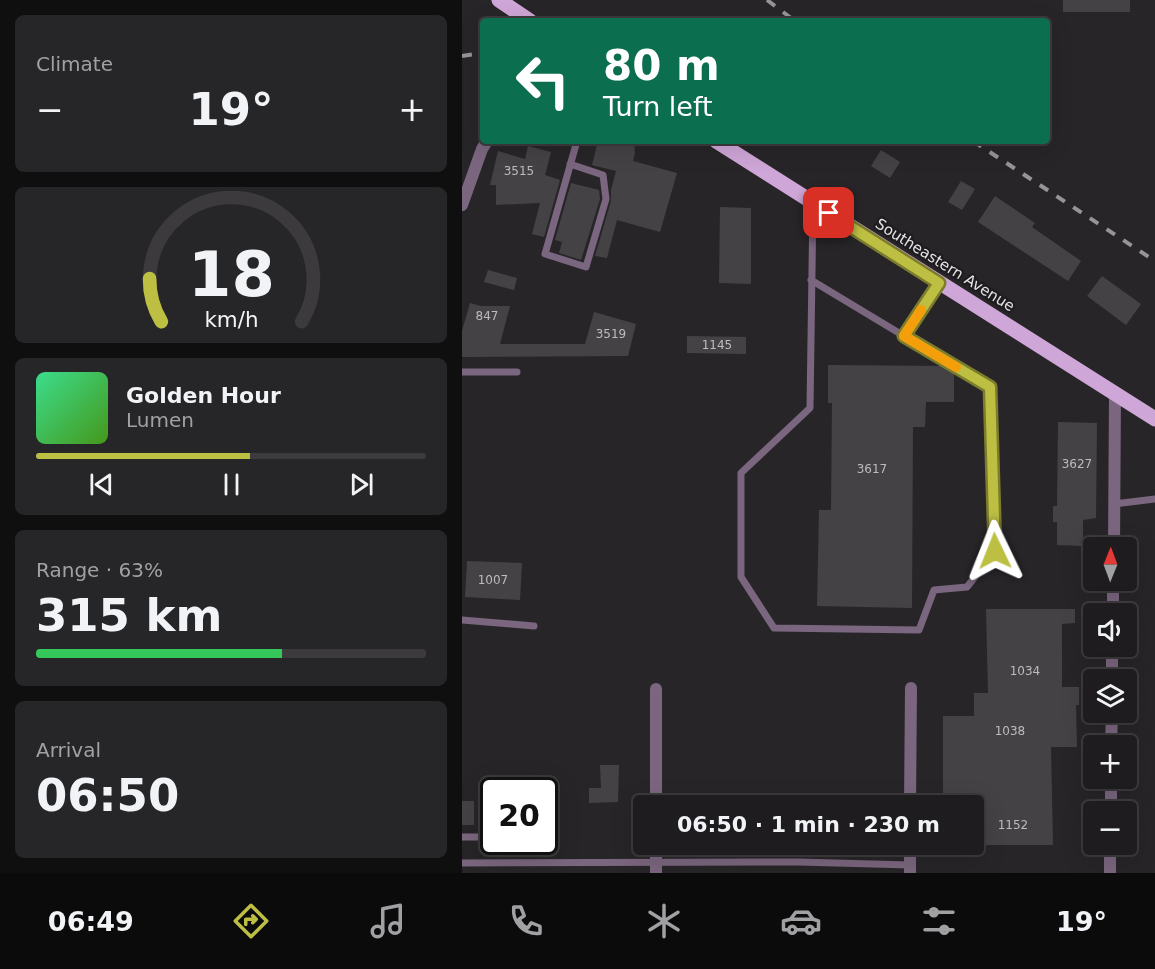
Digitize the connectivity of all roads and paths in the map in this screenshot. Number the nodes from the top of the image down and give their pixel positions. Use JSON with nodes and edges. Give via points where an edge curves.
{"nodes":[{"id":1,"x":499,"y":0,"type":"edge"},
{"id":2,"x":526,"y":18,"type":"edge"},
{"id":3,"x":485,"y":144,"type":"edge"},
{"id":4,"x":576,"y":144,"type":"edge"},
{"id":5,"x":721,"y":144,"type":"edge"},
{"id":6,"x":570,"y":164,"type":"junction"},
{"id":7,"x":813,"y":202,"type":"junction"},
{"id":8,"x":462,"y":205,"type":"edge"},
{"id":9,"x":811,"y":280,"type":"junction"},
{"id":10,"x":939,"y":283,"type":"junction"},
{"id":11,"x":904,"y":336,"type":"junction"},
{"id":12,"x":462,"y":372,"type":"edge"},
{"id":13,"x":517,"y":372,"type":"dead end"},
{"id":14,"x":1115,"y":394,"type":"junction"},
{"id":15,"x":1155,"y":419,"type":"edge"},
{"id":16,"x":1155,"y":499,"type":"edge"},
{"id":17,"x":1114,"y":504,"type":"junction"},
{"id":18,"x":1114,"y":537,"type":"edge"},
{"id":19,"x":462,"y":620,"type":"edge"},
{"id":20,"x":534,"y":626,"type":"dead end"},
{"id":21,"x":911,"y":688,"type":"dead end"},
{"id":22,"x":656,"y":689,"type":"dead end"},
{"id":23,"x":656,"y":795,"type":"edge"},
{"id":24,"x":910,"y":795,"type":"edge"},
{"id":25,"x":462,"y":837,"type":"edge"},
{"id":26,"x":480,"y":837,"type":"edge"},
{"id":27,"x":1110,"y":855,"type":"edge"},
{"id":28,"x":462,"y":863,"type":"edge"},
{"id":29,"x":656,"y":868,"type":"edge"},
{"id":30,"x":910,"y":869,"type":"edge"},
{"id":31,"x":1110,"y":873,"type":"edge"}],
"edges":[{"from":1,"to":2,"type":"main road"},
{"from":3,"to":8,"type":"street"},
{"from":4,"to":6,"type":"lane"},
{"from":5,"to":7,"type":"main road","name":"Southeastern Avenue"},
{"from":6,"to":6,"type":"lane","via":[[545,254],[586,267],[606,199],[605,186],[603,175]]},
{"from":7,"to":9,"type":"lane"},
{"from":7,"to":10,"type":"main road","name":"Southeastern Avenue"},
{"from":9,"to":11,"type":"lane"},
{"from":9,"to":11,"type":"lane","via":[[810,408],[741,473],[741,577],[774,628],[920,630],[934,590],[967,587],[995,551],[990,387]]},
{"from":10,"to":11,"type":"lane"},
{"from":10,"to":14,"type":"main road","name":"Southeastern Avenue"},
{"from":12,"to":13,"type":"lane"},
{"from":14,"to":15,"type":"main road","name":"Southeastern Avenue"},
{"from":14,"to":17,"type":"street"},
{"from":16,"to":17,"type":"lane"},
{"from":17,"to":18,"type":"street"},
{"from":19,"to":20,"type":"lane"},
{"from":21,"to":24,"type":"street"},
{"from":22,"to":23,"type":"street"},
{"from":25,"to":26,"type":"lane"},
{"from":27,"to":31,"type":"street"},
{"from":28,"to":29,"type":"lane"},
{"from":29,"to":30,"type":"lane","via":[[788,862]]}]}
